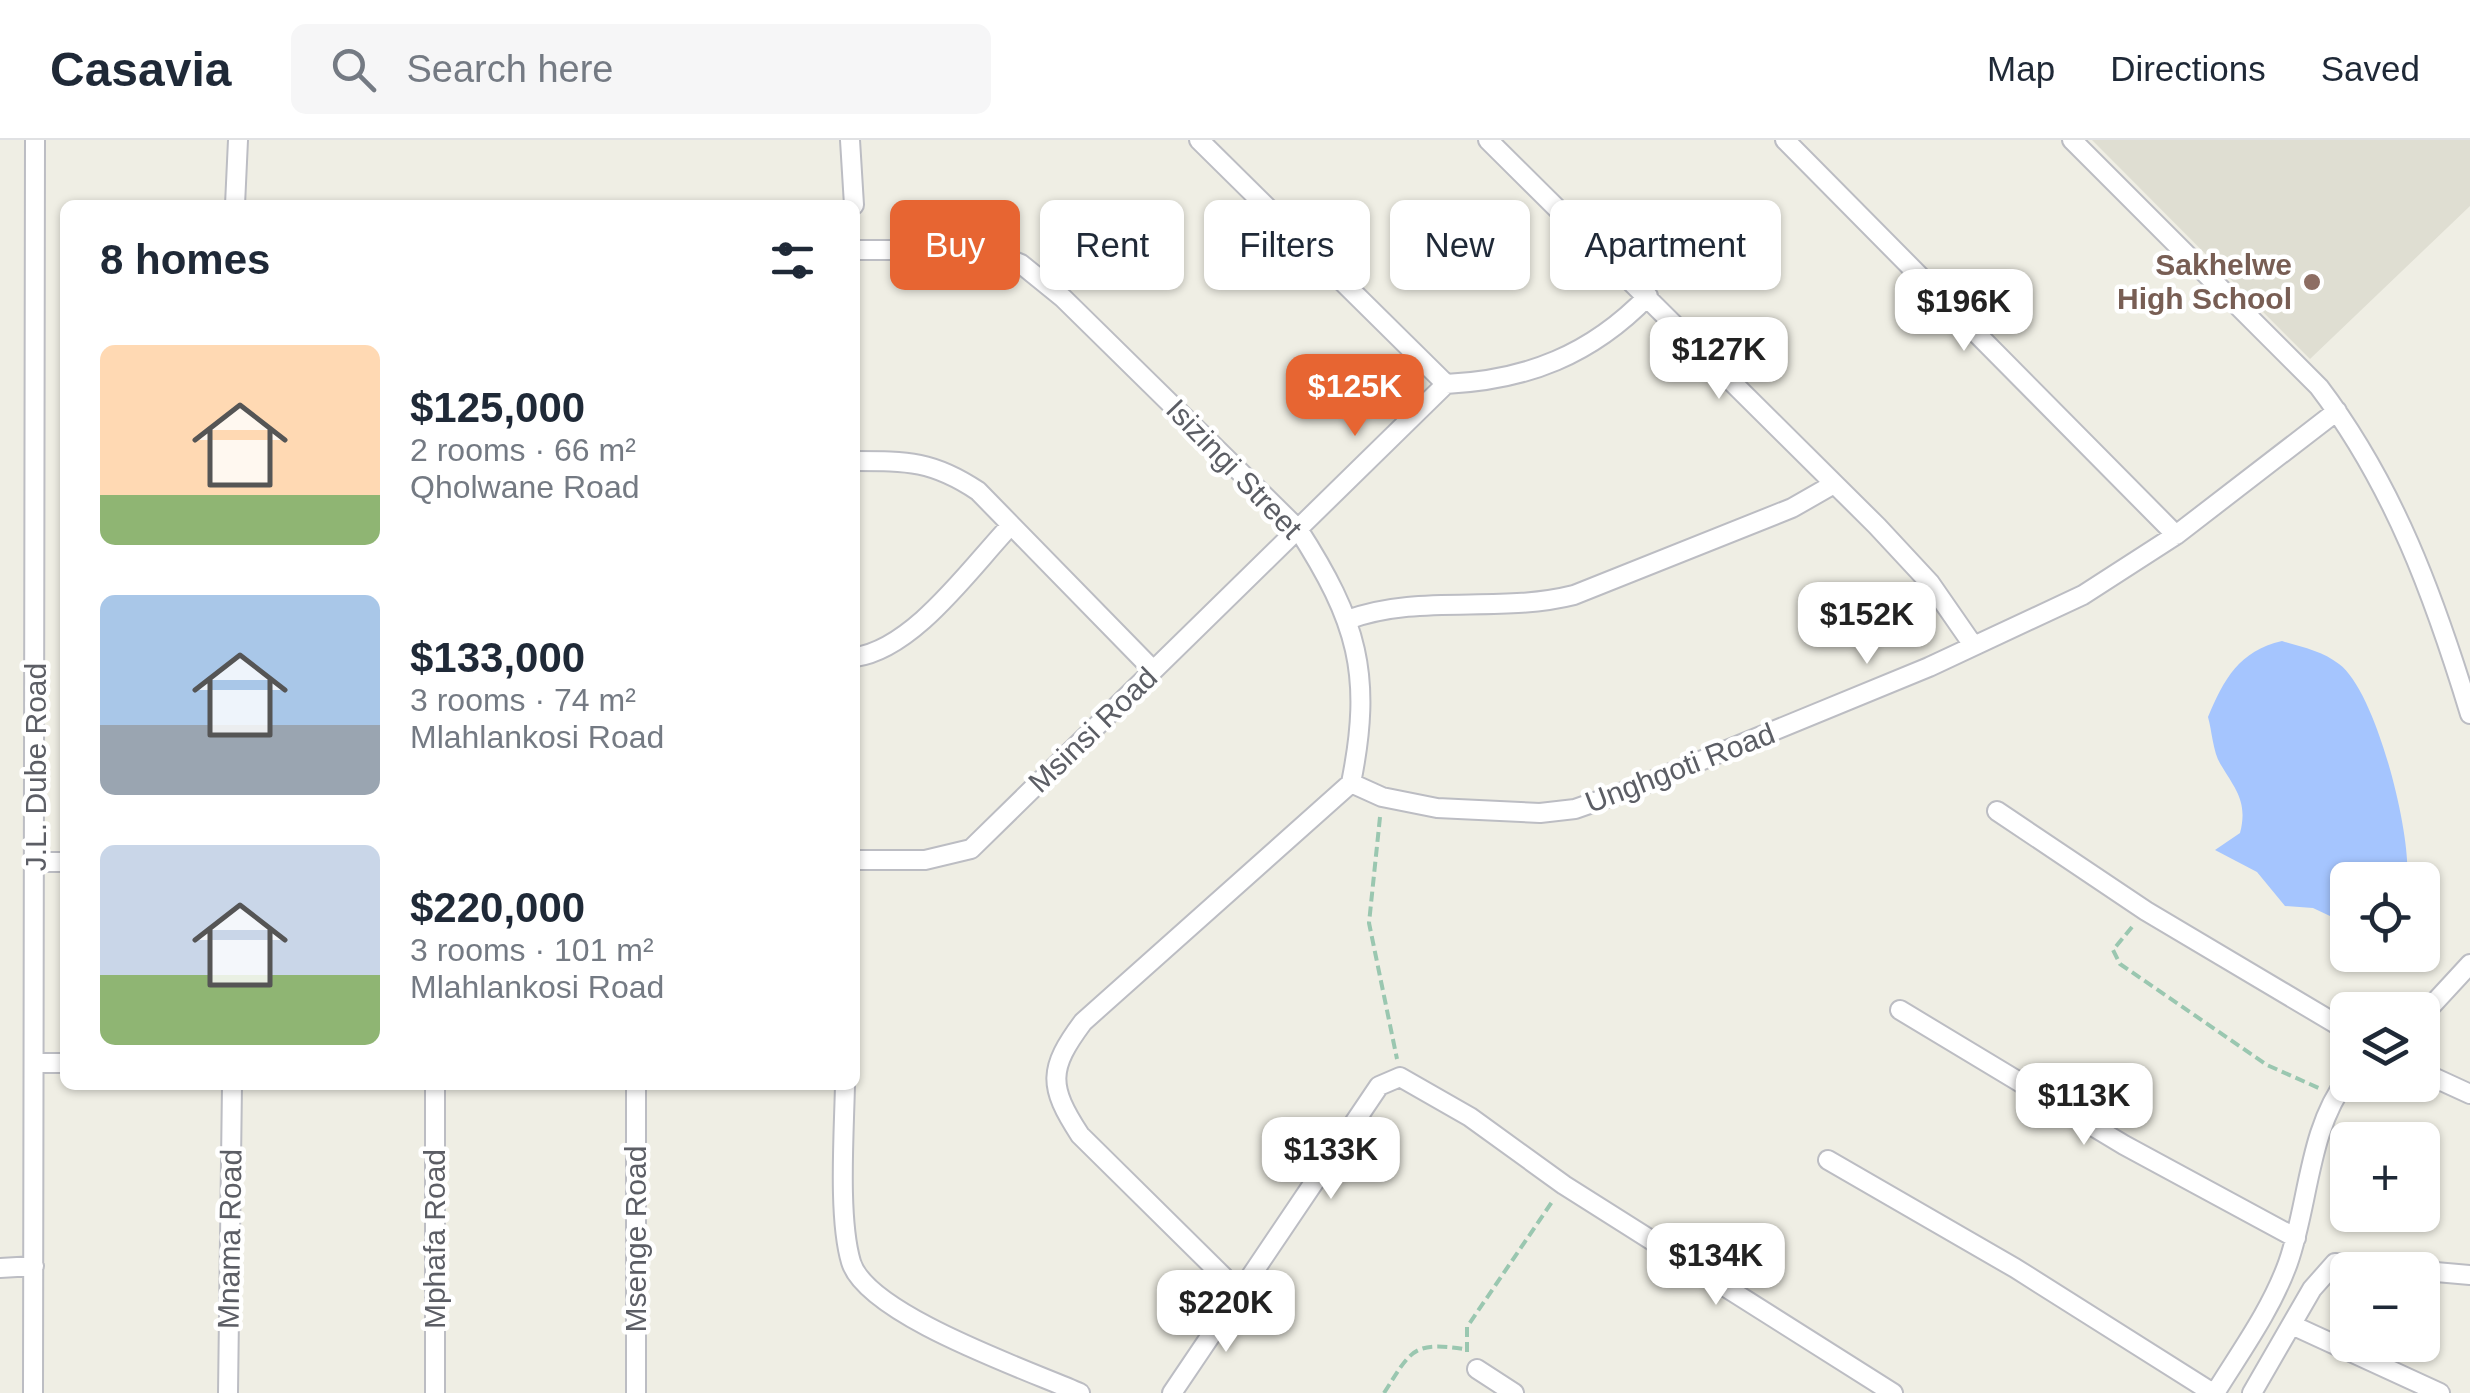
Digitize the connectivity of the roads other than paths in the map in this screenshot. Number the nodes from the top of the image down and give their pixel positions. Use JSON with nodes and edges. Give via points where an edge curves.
{"nodes":[{"id":1,"x":35,"y":140,"type":"edge"},
{"id":2,"x":238,"y":140,"type":"edge"},
{"id":3,"x":850,"y":140,"type":"edge"},
{"id":4,"x":1199,"y":140,"type":"edge"},
{"id":5,"x":1488,"y":140,"type":"edge"},
{"id":6,"x":1784,"y":140,"type":"edge"},
{"id":7,"x":2072,"y":140,"type":"edge"},
{"id":8,"x":235,"y":200,"type":"edge"},
{"id":9,"x":854,"y":200,"type":"edge"},
{"id":10,"x":860,"y":250,"type":"edge"},
{"id":11,"x":1648,"y":296,"type":"junction"},
{"id":12,"x":1446,"y":384,"type":"junction"},
{"id":13,"x":2337,"y":410,"type":"junction"},
{"id":14,"x":860,"y":461,"type":"edge"},
{"id":15,"x":1834,"y":484,"type":"junction"},
{"id":16,"x":1011,"y":524,"type":"junction"},
{"id":17,"x":1298,"y":528,"type":"junction"},
{"id":18,"x":2176,"y":534,"type":"junction"},
{"id":19,"x":1347,"y":620,"type":"junction"},
{"id":20,"x":1973,"y":646,"type":"junction"},
{"id":21,"x":860,"y":656,"type":"edge"},
{"id":22,"x":1153,"y":670,"type":"junction"},
{"id":23,"x":2470,"y":714,"type":"edge"},
{"id":24,"x":1350,"y":782,"type":"junction"},
{"id":25,"x":1996,"y":811,"type":"dead end"},
{"id":26,"x":860,"y":860,"type":"edge"},
{"id":27,"x":36,"y":862,"type":"junction"},
{"id":28,"x":60,"y":862,"type":"edge"},
{"id":29,"x":2470,"y":964,"type":"edge"},
{"id":30,"x":2440,"y":996,"type":"edge"},
{"id":31,"x":1900,"y":1010,"type":"dead end"},
{"id":32,"x":2330,"y":1020,"type":"edge"},
{"id":33,"x":35,"y":1063,"type":"junction"},
{"id":34,"x":60,"y":1063,"type":"edge"},
{"id":35,"x":2440,"y":1080,"type":"edge"},
{"id":36,"x":232,"y":1090,"type":"edge"},
{"id":37,"x":435,"y":1090,"type":"edge"},
{"id":38,"x":636,"y":1090,"type":"edge"},
{"id":39,"x":845,"y":1090,"type":"edge"},
{"id":40,"x":2470,"y":1094,"type":"edge"},
{"id":41,"x":2332,"y":1102,"type":"edge"},
{"id":42,"x":1828,"y":1160,"type":"dead end"},
{"id":43,"x":2296,"y":1238,"type":"junction"},
{"id":44,"x":34,"y":1266,"type":"junction"},
{"id":45,"x":0,"y":1268,"type":"edge"},
{"id":46,"x":2470,"y":1275,"type":"edge"},
{"id":47,"x":1239,"y":1292,"type":"junction"},
{"id":48,"x":2292,"y":1326,"type":"junction"},
{"id":49,"x":1478,"y":1368,"type":"road end"},
{"id":50,"x":34,"y":1393,"type":"edge"},
{"id":51,"x":228,"y":1393,"type":"edge"},
{"id":52,"x":435,"y":1393,"type":"edge"},
{"id":53,"x":636,"y":1393,"type":"edge"},
{"id":54,"x":1080,"y":1393,"type":"edge"},
{"id":55,"x":1172,"y":1393,"type":"edge"},
{"id":56,"x":1514,"y":1393,"type":"edge"},
{"id":57,"x":1893,"y":1393,"type":"edge"},
{"id":58,"x":2214,"y":1393,"type":"edge"},
{"id":59,"x":2252,"y":1393,"type":"edge"},
{"id":60,"x":2440,"y":1393,"type":"edge"}],
"edges":[{"from":1,"to":27,"type":"street","name":"J.L. Dube Road"},
{"from":2,"to":8,"type":"street"},
{"from":3,"to":9,"type":"street"},
{"from":4,"to":12,"type":"street"},
{"from":5,"to":11,"type":"street"},
{"from":6,"to":18,"type":"street"},
{"from":7,"to":13,"type":"street"},
{"from":10,"to":17,"type":"street","name":"Isizingi Street","via":[[986,250],[1020,264]]},
{"from":11,"to":12,"type":"street","via":[[1615,330],[1576,354]]},
{"from":11,"to":15,"type":"street"},
{"from":12,"to":17,"type":"street","name":"Msinsi Road"},
{"from":13,"to":18,"type":"street","name":"Unghgoti Road"},
{"from":13,"to":23,"type":"street","via":[[2381,480],[2422,566]]},
{"from":14,"to":16,"type":"street","via":[[945,469]]},
{"from":15,"to":19,"type":"street","via":[[1792,508],[1574,596],[1540,604],[1380,608]]},
{"from":15,"to":20,"type":"street","via":[[1930,583]]},
{"from":16,"to":21,"type":"street","via":[[909,634],[884,651]]},
{"from":16,"to":22,"type":"street"},
{"from":17,"to":19,"type":"street","name":"Isizingi Street"},
{"from":17,"to":22,"type":"street","name":"Msinsi Road"},
{"from":18,"to":20,"type":"street","name":"Unghgoti Road","via":[[2083,595]]},
{"from":19,"to":24,"type":"street","name":"Isizingi Street","via":[[1363,692]]},
{"from":20,"to":24,"type":"street","name":"Unghgoti Road","via":[[1575,809],[1437,808],[1382,797]]},
{"from":22,"to":26,"type":"street","name":"Msinsi Road","via":[[971,849],[925,860]]},
{"from":24,"to":47,"type":"street","via":[[1082,1022],[1058,1054],[1054,1082],[1080,1135]]},
{"from":25,"to":32,"type":"street","via":[[2146,911]]},
{"from":27,"to":28,"type":"street"},
{"from":27,"to":33,"type":"street","name":"J.L. Dube Road"},
{"from":29,"to":30,"type":"street"},
{"from":31,"to":43,"type":"street"},
{"from":33,"to":34,"type":"street"},
{"from":33,"to":44,"type":"street","name":"J.L. Dube Road"},
{"from":35,"to":40,"type":"street"},
{"from":36,"to":51,"type":"street","name":"Mnama Road"},
{"from":37,"to":52,"type":"street","name":"Mphafa Road"},
{"from":38,"to":53,"type":"street","name":"Msenge Road"},
{"from":39,"to":54,"type":"street","via":[[846,1238],[852,1266],[868,1289],[908,1317]]},
{"from":41,"to":43,"type":"street"},
{"from":42,"to":58,"type":"street"},
{"from":43,"to":58,"type":"street","via":[[2274,1295]]},
{"from":44,"to":45,"type":"street"},
{"from":44,"to":50,"type":"street","name":"J.L. Dube Road"},
{"from":46,"to":48,"type":"street","via":[[2335,1263]]},
{"from":47,"to":55,"type":"street"},
{"from":47,"to":57,"type":"street","via":[[1379,1086],[1400,1077]]},
{"from":48,"to":59,"type":"street"},
{"from":48,"to":60,"type":"street"},
{"from":49,"to":56,"type":"street"}]}
